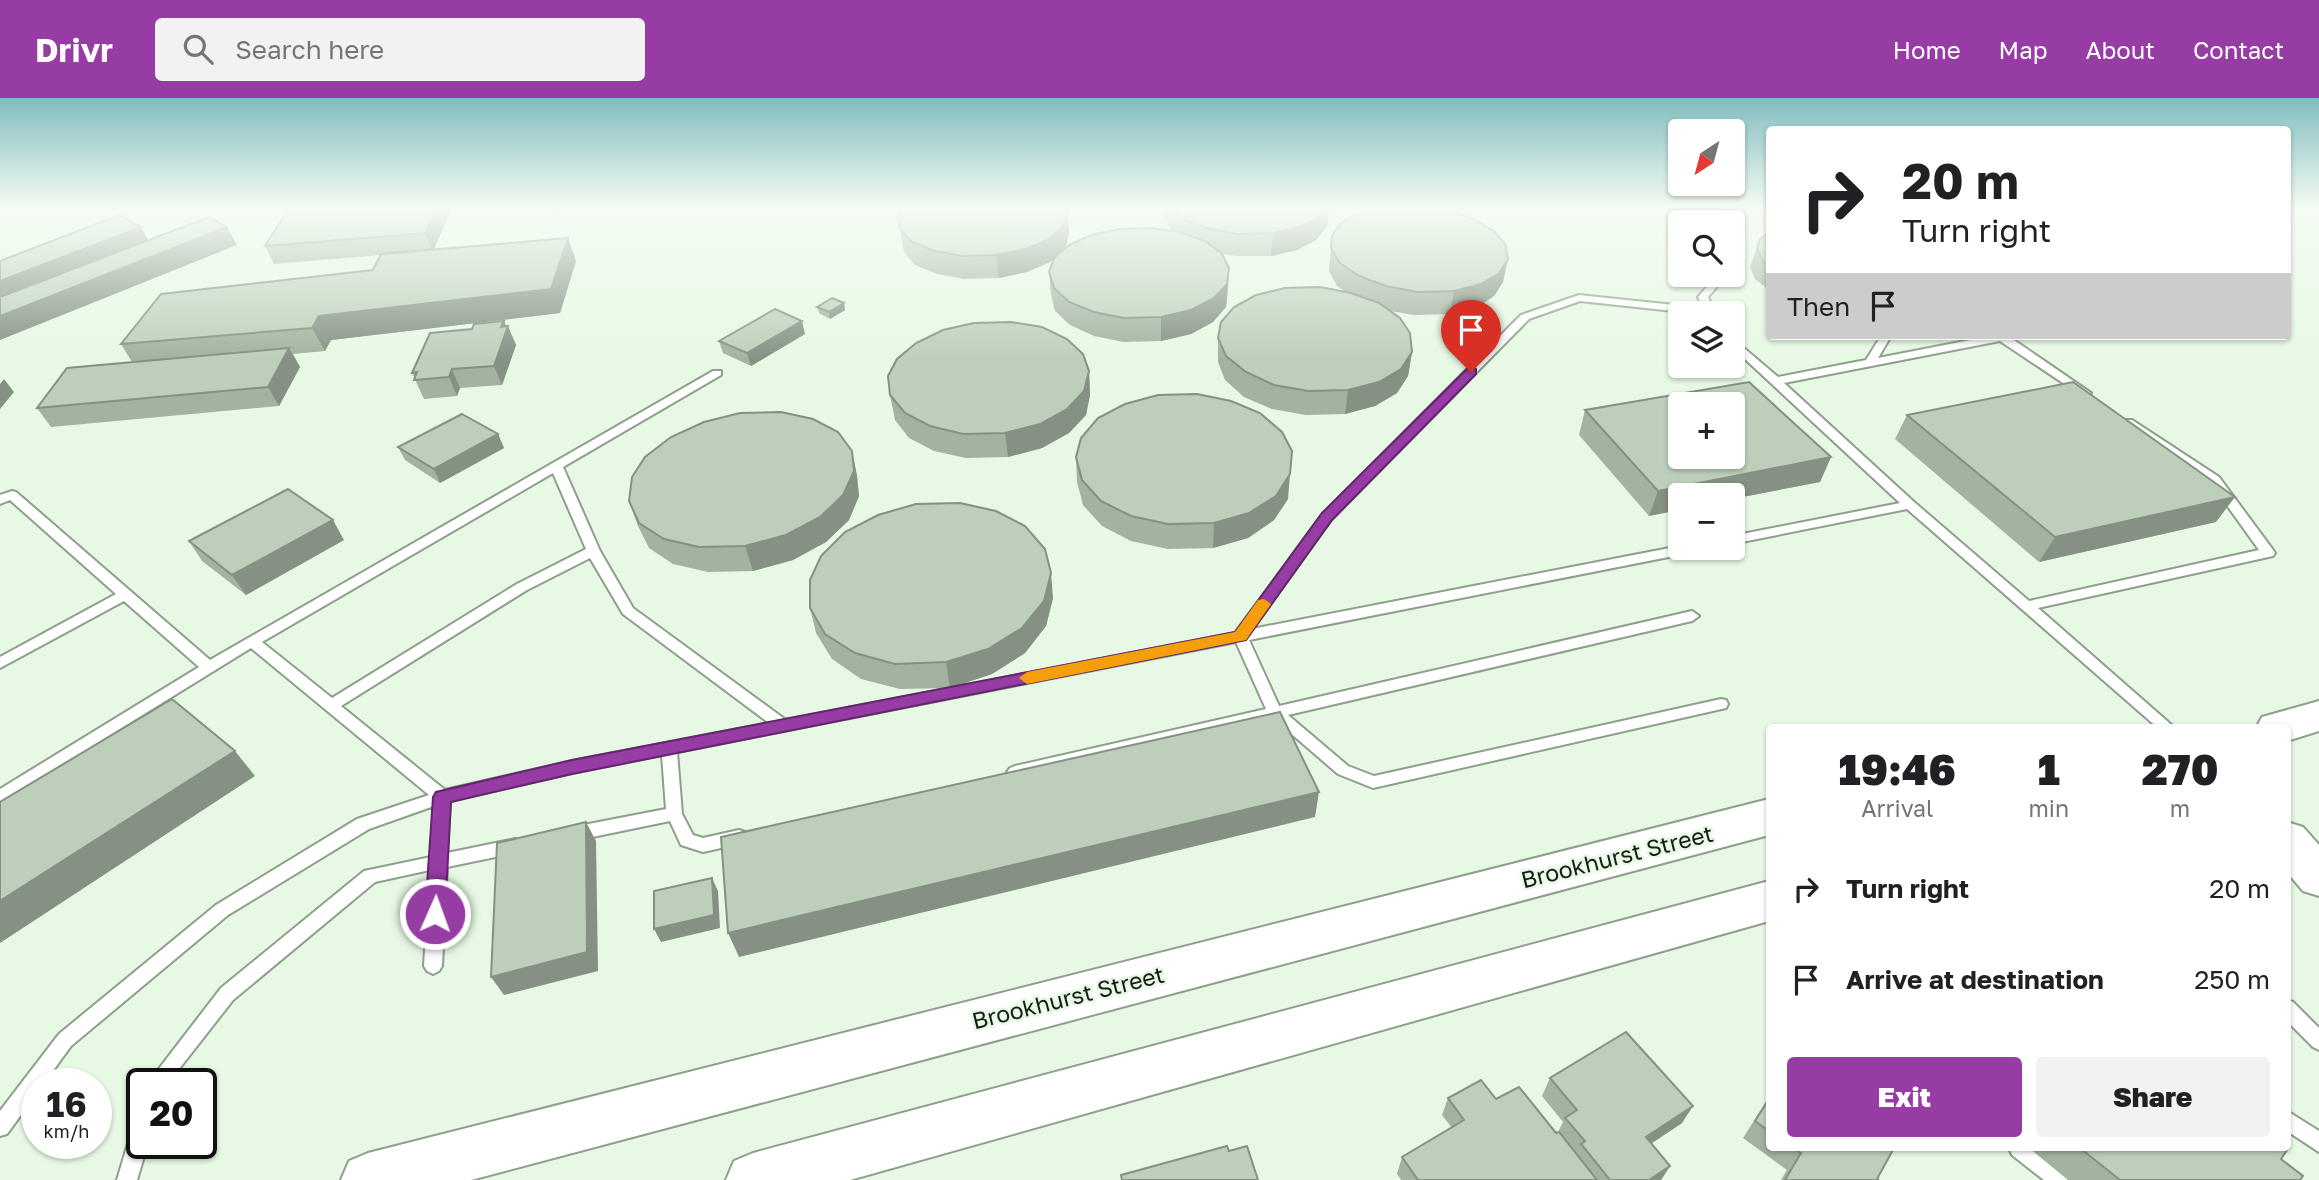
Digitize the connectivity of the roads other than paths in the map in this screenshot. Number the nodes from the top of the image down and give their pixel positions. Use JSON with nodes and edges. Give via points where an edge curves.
{"nodes":[{"id":1,"x":1668,"y":308,"type":"edge"},
{"id":2,"x":1884,"y":340,"type":"edge"},
{"id":3,"x":1985,"y":340,"type":"edge"},
{"id":4,"x":2006,"y":340,"type":"edge"},
{"id":5,"x":1745,"y":353,"type":"edge"},
{"id":6,"x":1870,"y":362,"type":"junction"},
{"id":7,"x":717,"y":373,"type":"dead end"},
{"id":8,"x":1776,"y":380,"type":"junction"},
{"id":9,"x":2091,"y":397,"type":"edge"},
{"id":10,"x":2114,"y":412,"type":"edge"},
{"id":11,"x":556,"y":466,"type":"junction"},
{"id":12,"x":4,"y":496,"type":"edge"},
{"id":13,"x":1910,"y":505,"type":"junction"},
{"id":14,"x":1745,"y":537,"type":"edge"},
{"id":15,"x":593,"y":551,"type":"junction"},
{"id":16,"x":1668,"y":553,"type":"edge"},
{"id":17,"x":126,"y":594,"type":"junction"},
{"id":18,"x":2027,"y":606,"type":"junction"},
{"id":19,"x":1692,"y":617,"type":"dead end"},
{"id":20,"x":1240,"y":636,"type":"junction"},
{"id":21,"x":252,"y":641,"type":"junction"},
{"id":22,"x":0,"y":663,"type":"edge"},
{"id":23,"x":209,"y":668,"type":"junction"},
{"id":24,"x":1721,"y":704,"type":"dead end"},
{"id":25,"x":331,"y":705,"type":"junction"},
{"id":26,"x":1273,"y":711,"type":"junction"},
{"id":27,"x":2319,"y":716,"type":"edge"},
{"id":28,"x":2163,"y":724,"type":"edge"},
{"id":29,"x":2291,"y":724,"type":"edge"},
{"id":30,"x":784,"y":726,"type":"junction"},
{"id":31,"x":669,"y":748,"type":"junction"},
{"id":32,"x":1002,"y":775,"type":"edge"},
{"id":33,"x":0,"y":797,"type":"edge"},
{"id":34,"x":442,"y":797,"type":"junction"},
{"id":35,"x":674,"y":814,"type":"junction"},
{"id":36,"x":1766,"y":818,"type":"edge"},
{"id":37,"x":758,"y":832,"type":"edge"},
{"id":38,"x":555,"y":838,"type":"edge"},
{"id":39,"x":529,"y":843,"type":"edge"},
{"id":40,"x":2291,"y":846,"type":"edge"},
{"id":41,"x":437,"y":861,"type":"junction"},
{"id":42,"x":2319,"y":877,"type":"edge"},
{"id":43,"x":1766,"y":902,"type":"edge"},
{"id":44,"x":433,"y":967,"type":"dead end"},
{"id":45,"x":2291,"y":1012,"type":"edge"},
{"id":46,"x":2319,"y":1041,"type":"edge"},
{"id":47,"x":169,"y":1068,"type":"edge"},
{"id":48,"x":2291,"y":1123,"type":"edge"},
{"id":49,"x":0,"y":1127,"type":"edge"},
{"id":50,"x":2319,"y":1142,"type":"edge"},
{"id":51,"x":2023,"y":1151,"type":"edge"},
{"id":52,"x":133,"y":1159,"type":"edge"},
{"id":53,"x":127,"y":1180,"type":"edge"},
{"id":54,"x":368,"y":1180,"type":"edge"},
{"id":55,"x":753,"y":1180,"type":"edge"},
{"id":56,"x":2060,"y":1180,"type":"edge"}],
"edges":[{"from":1,"to":20,"type":"lane","via":[[1579,298],[1525,317],[1327,517]]},
{"from":2,"to":6,"type":"lane"},
{"from":3,"to":6,"type":"lane"},
{"from":4,"to":9,"type":"lane"},
{"from":5,"to":8,"type":"lane"},
{"from":6,"to":8,"type":"lane"},
{"from":7,"to":11,"type":"lane"},
{"from":8,"to":13,"type":"lane"},
{"from":10,"to":18,"type":"lane","via":[[2215,480],[2268,553]]},
{"from":11,"to":15,"type":"lane"},
{"from":11,"to":21,"type":"lane"},
{"from":12,"to":17,"type":"lane"},
{"from":13,"to":14,"type":"lane"},
{"from":13,"to":18,"type":"lane"},
{"from":15,"to":25,"type":"lane","via":[[523,587]]},
{"from":15,"to":30,"type":"lane","via":[[628,611]]},
{"from":16,"to":20,"type":"lane"},
{"from":17,"to":22,"type":"lane"},
{"from":17,"to":23,"type":"lane"},
{"from":18,"to":28,"type":"lane"},
{"from":19,"to":26,"type":"lane"},
{"from":20,"to":26,"type":"lane"},
{"from":20,"to":30,"type":"lane"},
{"from":21,"to":23,"type":"lane"},
{"from":21,"to":25,"type":"lane"},
{"from":23,"to":33,"type":"lane"},
{"from":24,"to":26,"type":"lane","via":[[1373,782],[1343,771]]},
{"from":25,"to":34,"type":"lane"},
{"from":26,"to":32,"type":"lane"},
{"from":27,"to":29,"type":"main road"},
{"from":30,"to":31,"type":"lane"},
{"from":31,"to":34,"type":"lane"},
{"from":31,"to":35,"type":"lane"},
{"from":34,"to":41,"type":"lane"},
{"from":34,"to":49,"type":"lane","via":[[363,824],[222,910],[65,1040]]},
{"from":35,"to":37,"type":"lane","via":[[687,840],[703,845]]},
{"from":35,"to":38,"type":"lane"},
{"from":36,"to":54,"type":"main road","name":"Brookhurst Street"},
{"from":39,"to":41,"type":"lane"},
{"from":40,"to":42,"type":"main road"},
{"from":41,"to":44,"type":"lane"},
{"from":41,"to":47,"type":"lane","via":[[370,876],[227,994]]},
{"from":43,"to":55,"type":"main road"},
{"from":45,"to":46,"type":"lane"},
{"from":48,"to":50,"type":"lane"},
{"from":51,"to":56,"type":"lane"},
{"from":52,"to":53,"type":"lane"}]}
